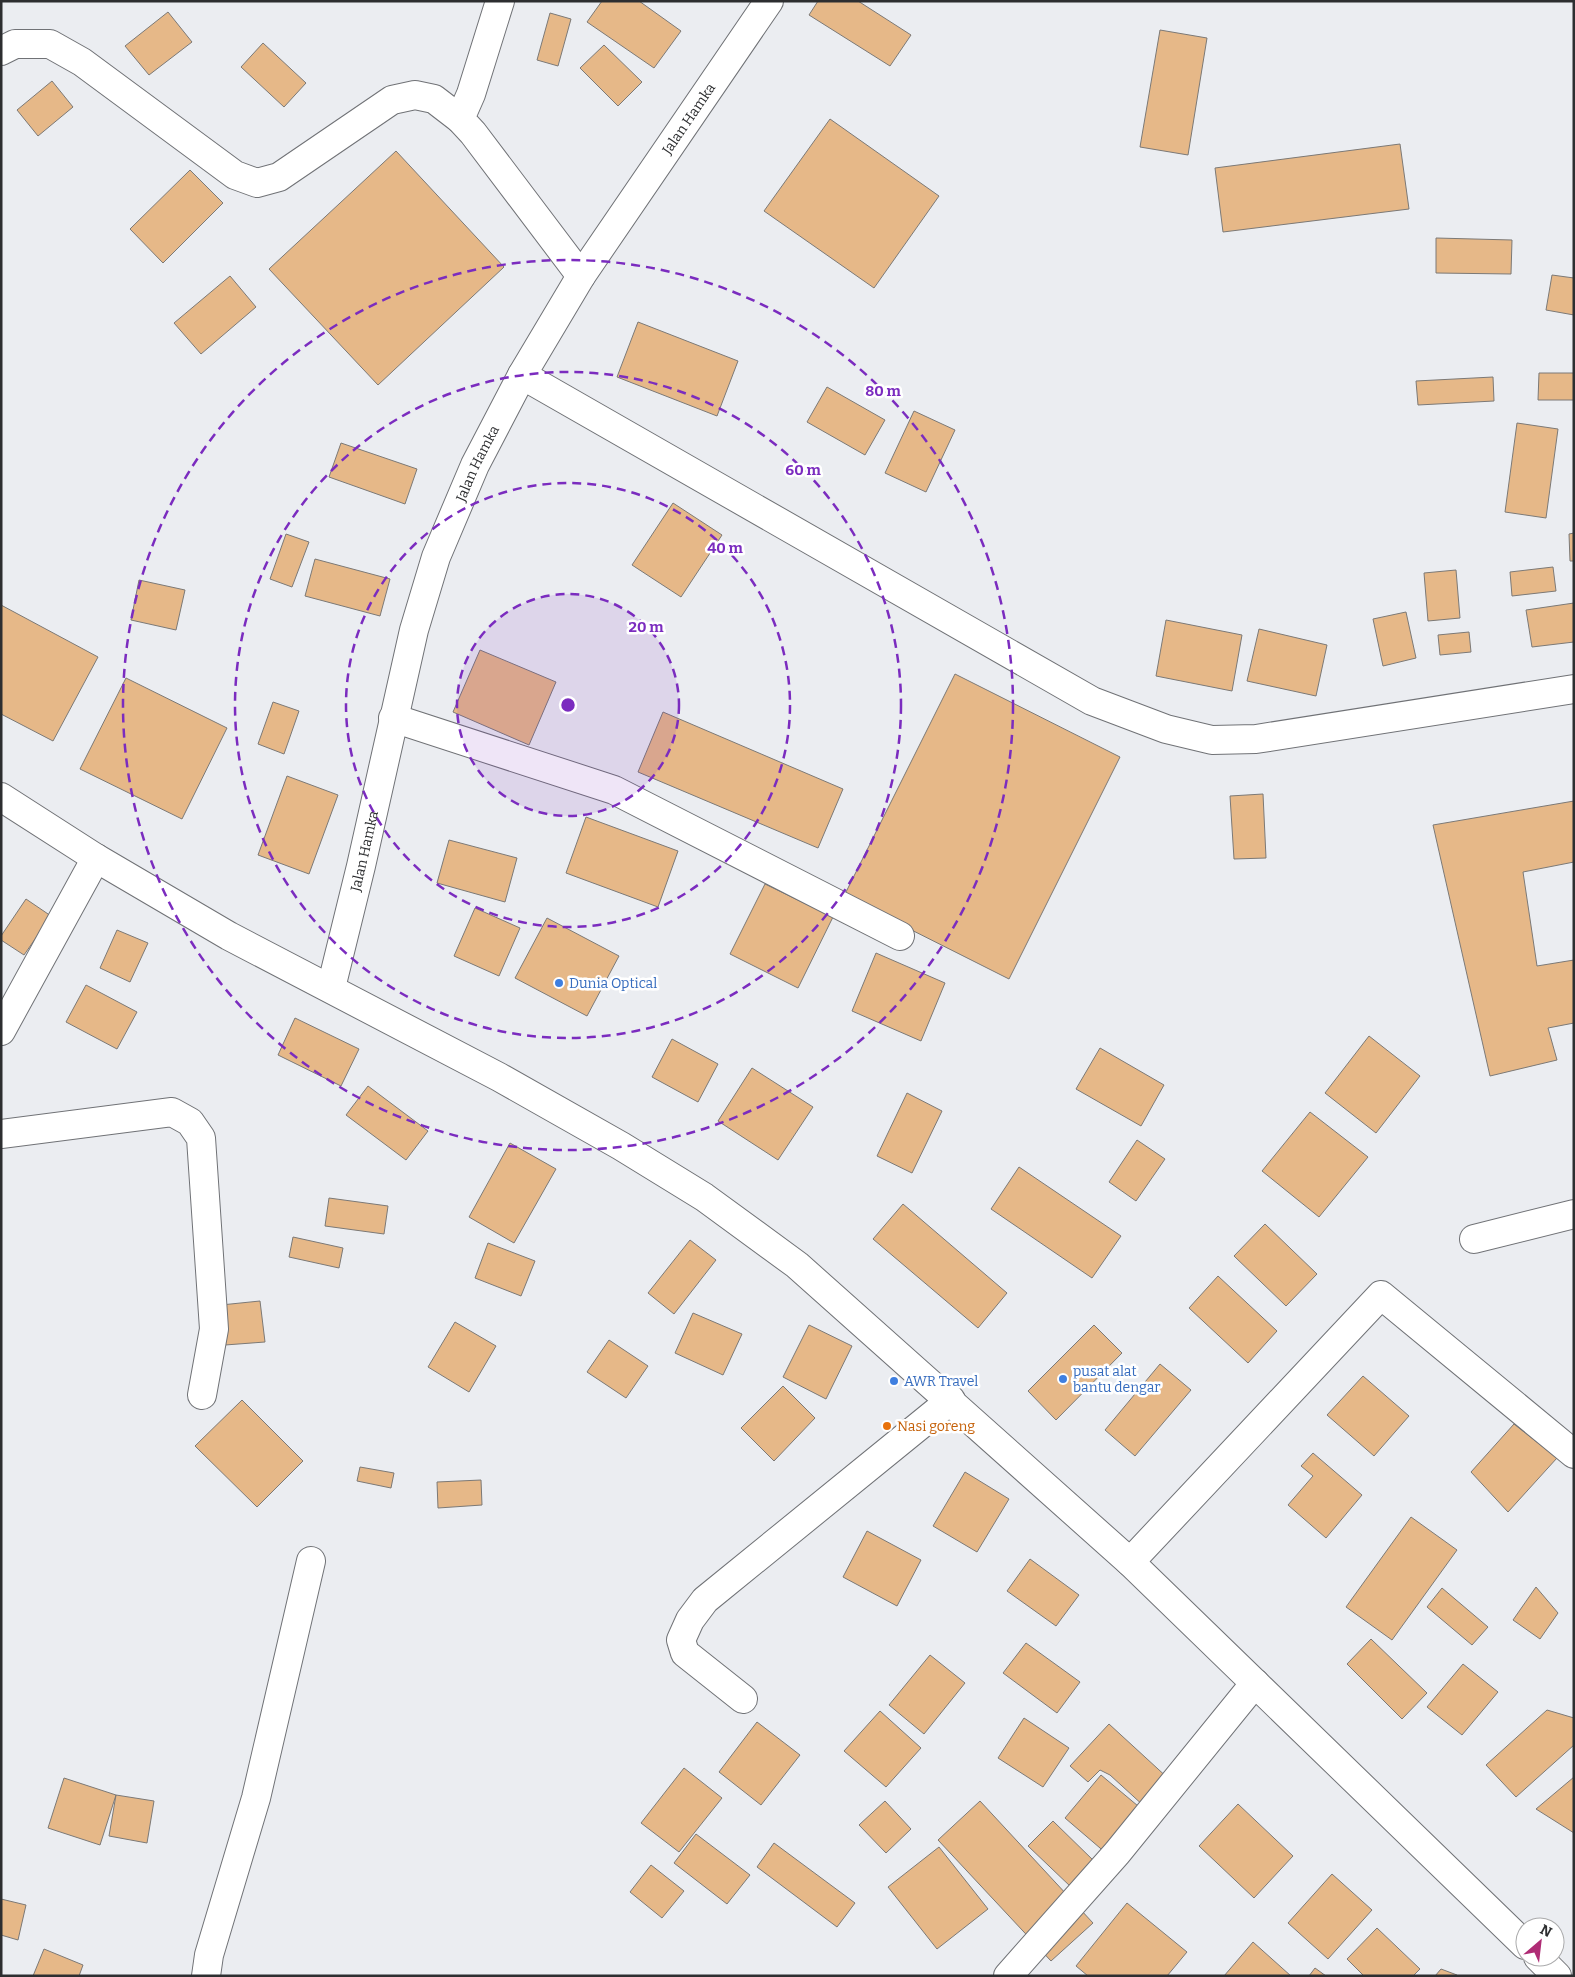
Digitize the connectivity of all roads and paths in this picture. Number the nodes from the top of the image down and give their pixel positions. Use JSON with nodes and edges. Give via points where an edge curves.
{"nodes":[{"id":1,"x":500,"y":1,"type":"edge"},
{"id":2,"x":769,"y":1,"type":"edge"},
{"id":3,"x":1,"y":50,"type":"edge"},
{"id":4,"x":460,"y":119,"type":"junction"},
{"id":5,"x":581,"y":276,"type":"junction"},
{"id":6,"x":522,"y":375,"type":"junction"},
{"id":7,"x":1574,"y":689,"type":"edge"},
{"id":8,"x":393,"y":718,"type":"junction"},
{"id":9,"x":1,"y":797,"type":"edge"},
{"id":10,"x":96,"y":858,"type":"junction"},
{"id":11,"x":900,"y":936,"type":"dead end"},
{"id":12,"x":331,"y":988,"type":"junction"},
{"id":13,"x":1,"y":1031,"type":"edge"},
{"id":14,"x":1,"y":1134,"type":"edge"},
{"id":15,"x":1574,"y":1214,"type":"edge"},
{"id":16,"x":1474,"y":1239,"type":"dead end"},
{"id":17,"x":202,"y":1395,"type":"dead end"},
{"id":18,"x":951,"y":1400,"type":"junction"},
{"id":19,"x":1574,"y":1454,"type":"edge"},
{"id":20,"x":311,"y":1561,"type":"dead end"},
{"id":21,"x":1130,"y":1562,"type":"junction"},
{"id":22,"x":1255,"y":1683,"type":"junction"},
{"id":23,"x":742,"y":1699,"type":"dead end"},
{"id":24,"x":1515,"y":1935,"type":"edge"},
{"id":25,"x":1548,"y":1967,"type":"edge"},
{"id":26,"x":206,"y":1976,"type":"edge"},
{"id":27,"x":1008,"y":1976,"type":"edge"},
{"id":28,"x":1557,"y":1976,"type":"edge"}],
"edges":[{"from":1,"to":4,"type":"main road"},
{"from":2,"to":5,"type":"main road","name":"Jalan Hamka"},
{"from":3,"to":4,"type":"main road","via":[[15,44],[50,44],[82,62],[235,175],[257,183],[279,177],[392,100],[415,95],[434,99]]},
{"from":4,"to":5,"type":"main road"},
{"from":5,"to":6,"type":"main road","name":"Jalan Hamka"},
{"from":6,"to":7,"type":"main road","via":[[1092,701],[1166,729],[1212,740],[1256,739]]},
{"from":6,"to":8,"type":"main road","name":"Jalan Hamka","via":[[475,465],[436,557]]},
{"from":8,"to":11,"type":"main road","via":[[614,790]]},
{"from":8,"to":12,"type":"main road","name":"Jalan Hamka"},
{"from":9,"to":10,"type":"main road"},
{"from":10,"to":12,"type":"main road","via":[[228,936]]},
{"from":10,"to":13,"type":"main road"},
{"from":12,"to":18,"type":"main road","via":[[499,1077],[704,1197],[797,1265]]},
{"from":14,"to":17,"type":"main road","via":[[172,1112],[190,1122],[201,1138],[214,1329]]},
{"from":15,"to":16,"type":"main road"},
{"from":18,"to":21,"type":"main road"},
{"from":18,"to":23,"type":"main road","via":[[705,1600],[690,1620],[681,1640],[685,1653]]},
{"from":19,"to":21,"type":"main road","via":[[1381,1295]]},
{"from":20,"to":26,"type":"main road","via":[[256,1798],[209,1954]]},
{"from":21,"to":22,"type":"main road"},
{"from":22,"to":24,"type":"main road"},
{"from":22,"to":27,"type":"main road","via":[[1117,1853]]},
{"from":25,"to":28,"type":"main road"}]}
